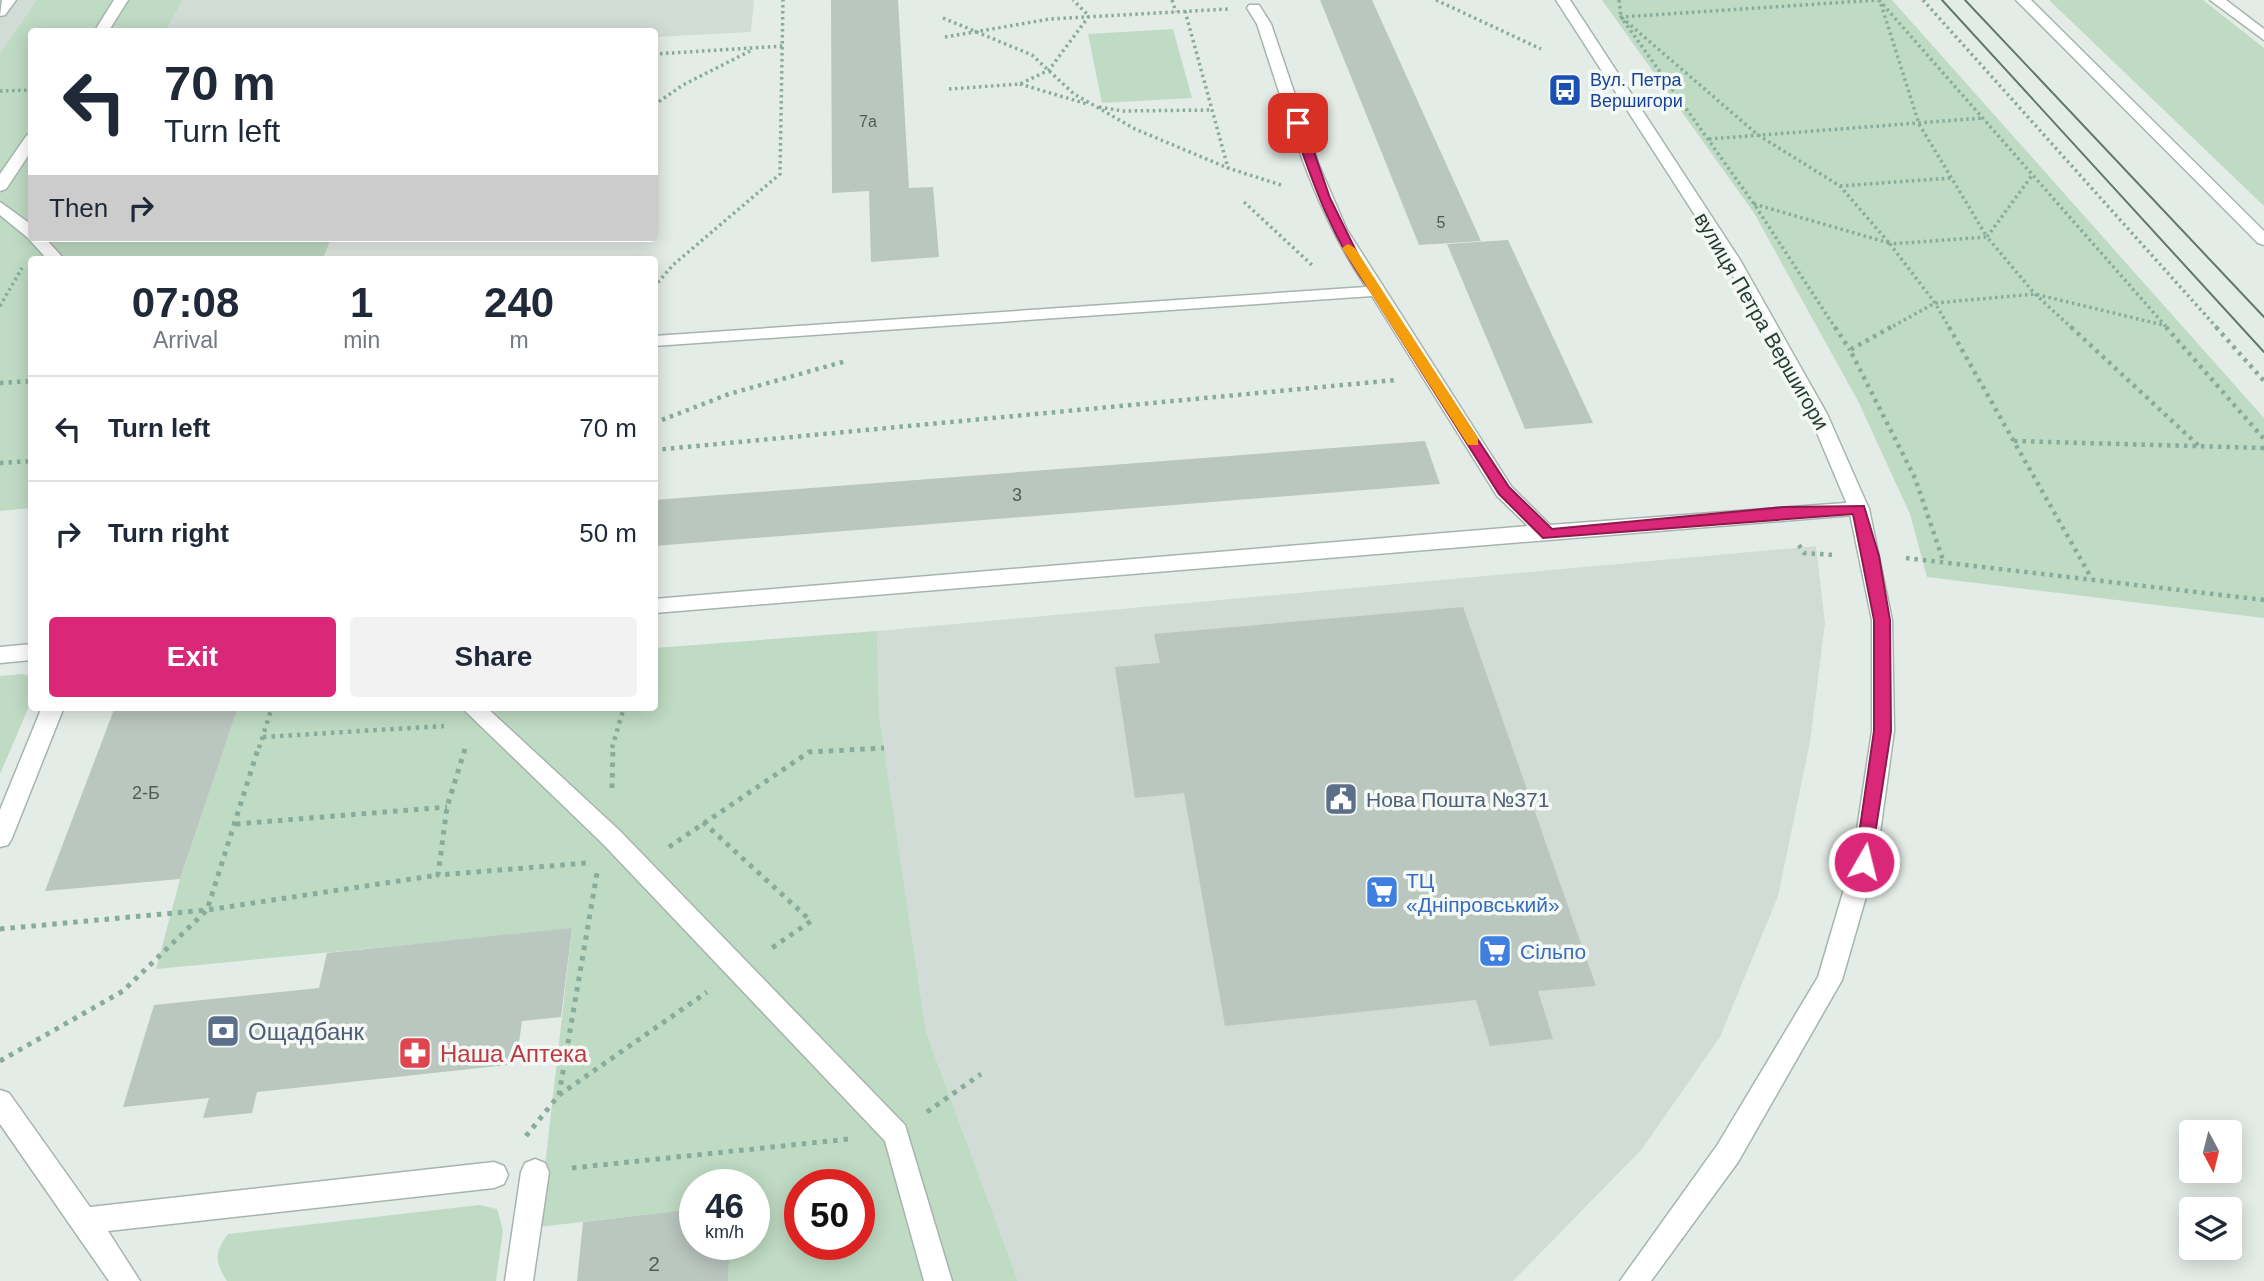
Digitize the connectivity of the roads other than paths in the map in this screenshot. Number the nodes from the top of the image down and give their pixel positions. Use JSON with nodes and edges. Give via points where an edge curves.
{"nodes":[{"id":1,"x":9,"y":0,"type":"edge"},
{"id":2,"x":121,"y":0,"type":"edge"},
{"id":3,"x":1563,"y":0,"type":"edge"},
{"id":4,"x":2023,"y":0,"type":"edge"},
{"id":5,"x":2217,"y":0,"type":"edge"},
{"id":6,"x":1254,"y":8,"type":"road end"},
{"id":7,"x":0,"y":12,"type":"edge"},
{"id":8,"x":104,"y":28,"type":"edge"},
{"id":9,"x":2264,"y":36,"type":"edge"},
{"id":10,"x":28,"y":144,"type":"edge"},
{"id":11,"x":0,"y":186,"type":"edge"},
{"id":12,"x":0,"y":207,"type":"edge"},
{"id":13,"x":28,"y":231,"type":"edge"},
{"id":14,"x":2264,"y":240,"type":"edge"},
{"id":15,"x":40,"y":242,"type":"edge"},
{"id":16,"x":53,"y":256,"type":"edge"},
{"id":17,"x":1377,"y":291,"type":"junction"},
{"id":18,"x":658,"y":341,"type":"edge"},
{"id":19,"x":1859,"y":509,"type":"junction"},
{"id":20,"x":1549,"y":534,"type":"junction"},
{"id":21,"x":658,"y":606,"type":"edge"},
{"id":22,"x":28,"y":652,"type":"edge"},
{"id":23,"x":0,"y":655,"type":"edge"},
{"id":24,"x":50,"y":711,"type":"edge"},
{"id":25,"x":474,"y":715,"type":"edge"},
{"id":26,"x":0,"y":838,"type":"edge"},
{"id":27,"x":0,"y":1102,"type":"edge"},
{"id":28,"x":535,"y":1172,"type":"road end"},
{"id":29,"x":494,"y":1175,"type":"road end"},
{"id":30,"x":82,"y":1221,"type":"junction"},
{"id":31,"x":126,"y":1281,"type":"edge"},
{"id":32,"x":519,"y":1281,"type":"edge"},
{"id":33,"x":938,"y":1281,"type":"edge"},
{"id":34,"x":1634,"y":1281,"type":"edge"}],
"edges":[{"from":1,"to":7,"type":"main road"},
{"from":2,"to":8,"type":"main road"},
{"from":3,"to":19,"type":"main road","name":"вулиця Петра Вершигори","via":[[1732,260],[1818,414]]},
{"from":4,"to":14,"type":"main road"},
{"from":5,"to":9,"type":"main road"},
{"from":6,"to":17,"type":"main road","via":[[1264,24],[1324,198],[1356,263]]},
{"from":10,"to":11,"type":"main road"},
{"from":12,"to":13,"type":"main road"},
{"from":15,"to":16,"type":"main road"},
{"from":17,"to":18,"type":"main road"},
{"from":17,"to":20,"type":"main road","via":[[1504,491]]},
{"from":19,"to":20,"type":"main road"},
{"from":19,"to":34,"type":"main road","name":"вулиця Петра Вершигори","via":[[1882,620],[1883,731],[1864,862],[1830,980],[1728,1153]]},
{"from":20,"to":21,"type":"main road"},
{"from":22,"to":23,"type":"main road"},
{"from":24,"to":26,"type":"main road"},
{"from":25,"to":33,"type":"main road","via":[[611,837],[896,1134]]},
{"from":27,"to":30,"type":"main road"},
{"from":28,"to":32,"type":"main road"},
{"from":29,"to":30,"type":"main road"},
{"from":30,"to":31,"type":"main road"}]}
